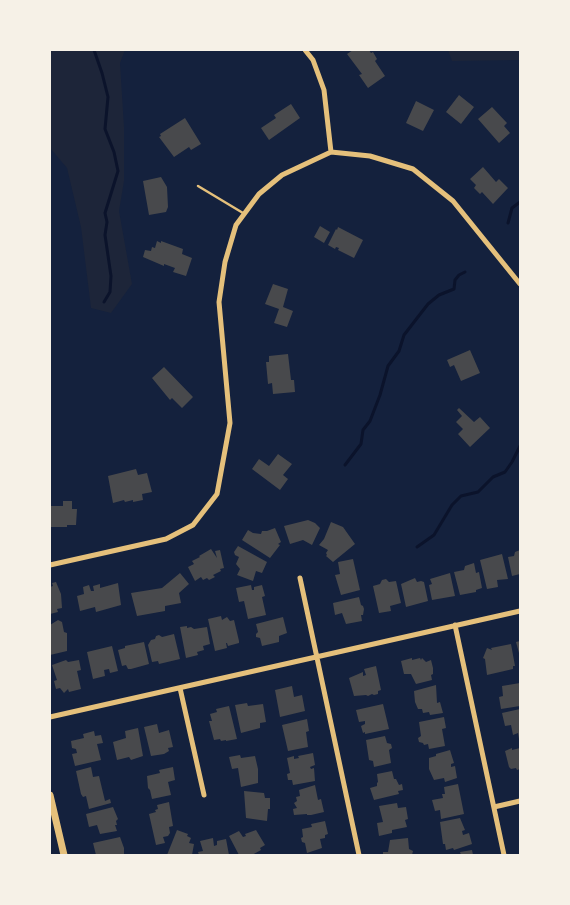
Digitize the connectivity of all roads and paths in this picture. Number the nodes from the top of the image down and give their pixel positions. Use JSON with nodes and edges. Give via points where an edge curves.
{"nodes":[{"id":1,"x":305,"y":50,"type":"edge"},
{"id":2,"x":331,"y":152,"type":"junction"},
{"id":3,"x":198,"y":186,"type":"dead end"},
{"id":4,"x":244,"y":214,"type":"junction"},
{"id":5,"x":520,"y":284,"type":"edge"},
{"id":6,"x":50,"y":565,"type":"edge"},
{"id":7,"x":300,"y":578,"type":"dead end"},
{"id":8,"x":520,"y":611,"type":"edge"},
{"id":9,"x":455,"y":626,"type":"junction"},
{"id":10,"x":317,"y":657,"type":"junction"},
{"id":11,"x":180,"y":688,"type":"junction"},
{"id":12,"x":50,"y":718,"type":"edge"},
{"id":13,"x":204,"y":794,"type":"dead end"},
{"id":14,"x":50,"y":795,"type":"edge"},
{"id":15,"x":520,"y":801,"type":"edge"},
{"id":16,"x":494,"y":807,"type":"junction"},
{"id":17,"x":64,"y":855,"type":"edge"},
{"id":18,"x":359,"y":855,"type":"edge"},
{"id":19,"x":504,"y":855,"type":"edge"}],
"edges":[{"from":1,"to":2,"type":"street","via":[[313,60],[324,90]]},
{"from":2,"to":4,"type":"street","via":[[282,175],[259,194]]},
{"from":2,"to":5,"type":"street","via":[[370,156],[413,169],[453,202]]},
{"from":3,"to":4,"type":"lane"},
{"from":4,"to":6,"type":"street","via":[[236,225],[224,262],[219,302],[230,423],[217,494],[193,525],[166,539]]},
{"from":7,"to":10,"type":"street"},
{"from":8,"to":9,"type":"street"},
{"from":9,"to":10,"type":"street"},
{"from":9,"to":16,"type":"street"},
{"from":10,"to":11,"type":"street"},
{"from":10,"to":18,"type":"street"},
{"from":11,"to":12,"type":"street"},
{"from":11,"to":13,"type":"street"},
{"from":14,"to":17,"type":"street"},
{"from":15,"to":16,"type":"street"},
{"from":16,"to":19,"type":"street"}]}
